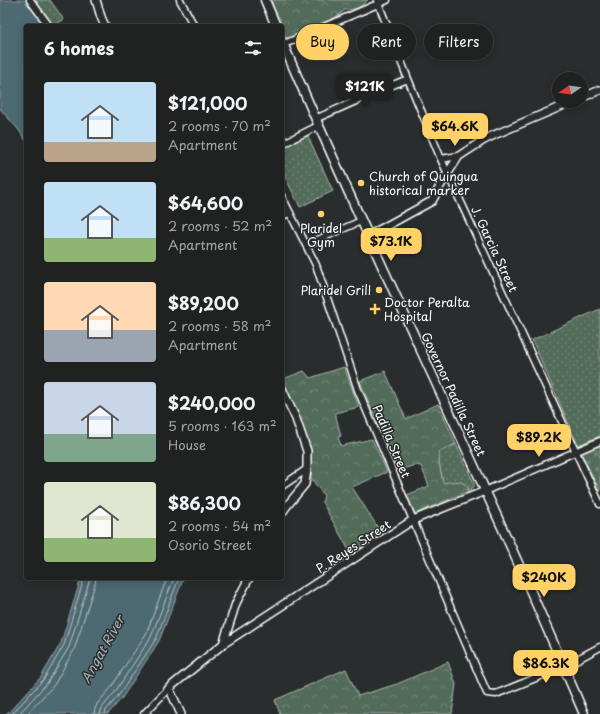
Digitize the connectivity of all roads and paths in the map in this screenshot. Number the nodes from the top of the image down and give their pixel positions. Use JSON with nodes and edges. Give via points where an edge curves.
{"nodes":[{"id":1,"x":30,"y":0,"type":"edge"},
{"id":2,"x":96,"y":0,"type":"edge"},
{"id":3,"x":180,"y":0,"type":"edge"},
{"id":4,"x":265,"y":0,"type":"edge"},
{"id":5,"x":387,"y":0,"type":"edge"},
{"id":6,"x":378,"y":2,"type":"edge"},
{"id":7,"x":48,"y":24,"type":"edge"},
{"id":8,"x":104,"y":24,"type":"edge"},
{"id":9,"x":193,"y":24,"type":"edge"},
{"id":10,"x":275,"y":24,"type":"edge"},
{"id":11,"x":284,"y":43,"type":"edge"},
{"id":12,"x":284,"y":45,"type":"edge"},
{"id":13,"x":408,"y":79,"type":"junction"},
{"id":14,"x":600,"y":90,"type":"edge"},
{"id":15,"x":588,"y":95,"type":"edge"},
{"id":16,"x":558,"y":108,"type":"edge"},
{"id":17,"x":317,"y":122,"type":"junction"},
{"id":18,"x":284,"y":143,"type":"edge"},
{"id":19,"x":460,"y":156,"type":"junction"},
{"id":20,"x":441,"y":159,"type":"junction"},
{"id":21,"x":448,"y":173,"type":"junction"},
{"id":22,"x":284,"y":201,"type":"edge"},
{"id":23,"x":290,"y":212,"type":"junction"},
{"id":24,"x":284,"y":215,"type":"edge"},
{"id":25,"x":361,"y":221,"type":"junction"},
{"id":26,"x":368,"y":236,"type":"junction"},
{"id":27,"x":306,"y":245,"type":"junction"},
{"id":28,"x":284,"y":392,"type":"edge"},
{"id":29,"x":600,"y":441,"type":"edge"},
{"id":30,"x":576,"y":452,"type":"junction"},
{"id":31,"x":307,"y":469,"type":"junction"},
{"id":32,"x":284,"y":485,"type":"edge"},
{"id":33,"x":486,"y":491,"type":"junction"},
{"id":34,"x":600,"y":504,"type":"edge"},
{"id":35,"x":284,"y":510,"type":"edge"},
{"id":36,"x":413,"y":520,"type":"junction"},
{"id":37,"x":248,"y":580,"type":"edge"},
{"id":38,"x":223,"y":644,"type":"junction"},
{"id":39,"x":600,"y":648,"type":"edge"},
{"id":40,"x":563,"y":667,"type":"junction"},
{"id":41,"x":169,"y":688,"type":"junction"},
{"id":42,"x":144,"y":714,"type":"edge"},
{"id":43,"x":181,"y":714,"type":"edge"},
{"id":44,"x":584,"y":714,"type":"edge"}],
"edges":[{"from":1,"to":7,"type":"street"},
{"from":2,"to":8,"type":"street"},
{"from":3,"to":9,"type":"street"},
{"from":4,"to":10,"type":"main road"},
{"from":5,"to":6,"type":"street"},
{"from":6,"to":11,"type":"street"},
{"from":6,"to":13,"type":"street","name":"J. Garcia Street"},
{"from":12,"to":17,"type":"main road","name":"Governor Padilla Street"},
{"from":13,"to":17,"type":"street","via":[[353,102]]},
{"from":13,"to":20,"type":"street","name":"J. Garcia Street"},
{"from":14,"to":15,"type":"street"},
{"from":16,"to":19,"type":"street","via":[[489,138]]},
{"from":17,"to":18,"type":"street"},
{"from":17,"to":25,"type":"main road","name":"Governor Padilla Street"},
{"from":19,"to":20,"type":"street"},
{"from":19,"to":21,"type":"street"},
{"from":20,"to":21,"type":"street","name":"J. Garcia Street"},
{"from":21,"to":26,"type":"street","via":[[432,201]]},
{"from":21,"to":30,"type":"street","name":"J. Garcia Street"},
{"from":22,"to":23,"type":"street","name":"Padilla Street"},
{"from":23,"to":24,"type":"street"},
{"from":23,"to":27,"type":"street","name":"Padilla Street"},
{"from":25,"to":26,"type":"main road","name":"Governor Padilla Street"},
{"from":25,"to":27,"type":"street"},
{"from":26,"to":33,"type":"main road","name":"Governor Padilla Street"},
{"from":27,"to":36,"type":"street","name":"Padilla Street","via":[[316,265],[358,390]]},
{"from":28,"to":31,"type":"street","via":[[307,451]]},
{"from":29,"to":30,"type":"street","name":"P. Reyes Street"},
{"from":30,"to":33,"type":"street","name":"P. Reyes Street"},
{"from":30,"to":34,"type":"street","name":"J. Garcia Street"},
{"from":31,"to":32,"type":"street"},
{"from":31,"to":35,"type":"street","via":[[305,484]]},
{"from":33,"to":36,"type":"street","name":"P. Reyes Street"},
{"from":33,"to":40,"type":"main road","name":"Governor Padilla Street"},
{"from":36,"to":38,"type":"street","name":"P. Reyes Street"},
{"from":36,"to":40,"type":"street","name":"Padilla Street","via":[[487,693],[496,694]]},
{"from":37,"to":38,"type":"street","via":[[236,603]]},
{"from":38,"to":41,"type":"street","name":"P. Reyes Street"},
{"from":39,"to":40,"type":"street"},
{"from":40,"to":44,"type":"main road","name":"Governor Padilla Street"},
{"from":41,"to":42,"type":"street","name":"P. Reyes Street"},
{"from":41,"to":43,"type":"street"}]}
